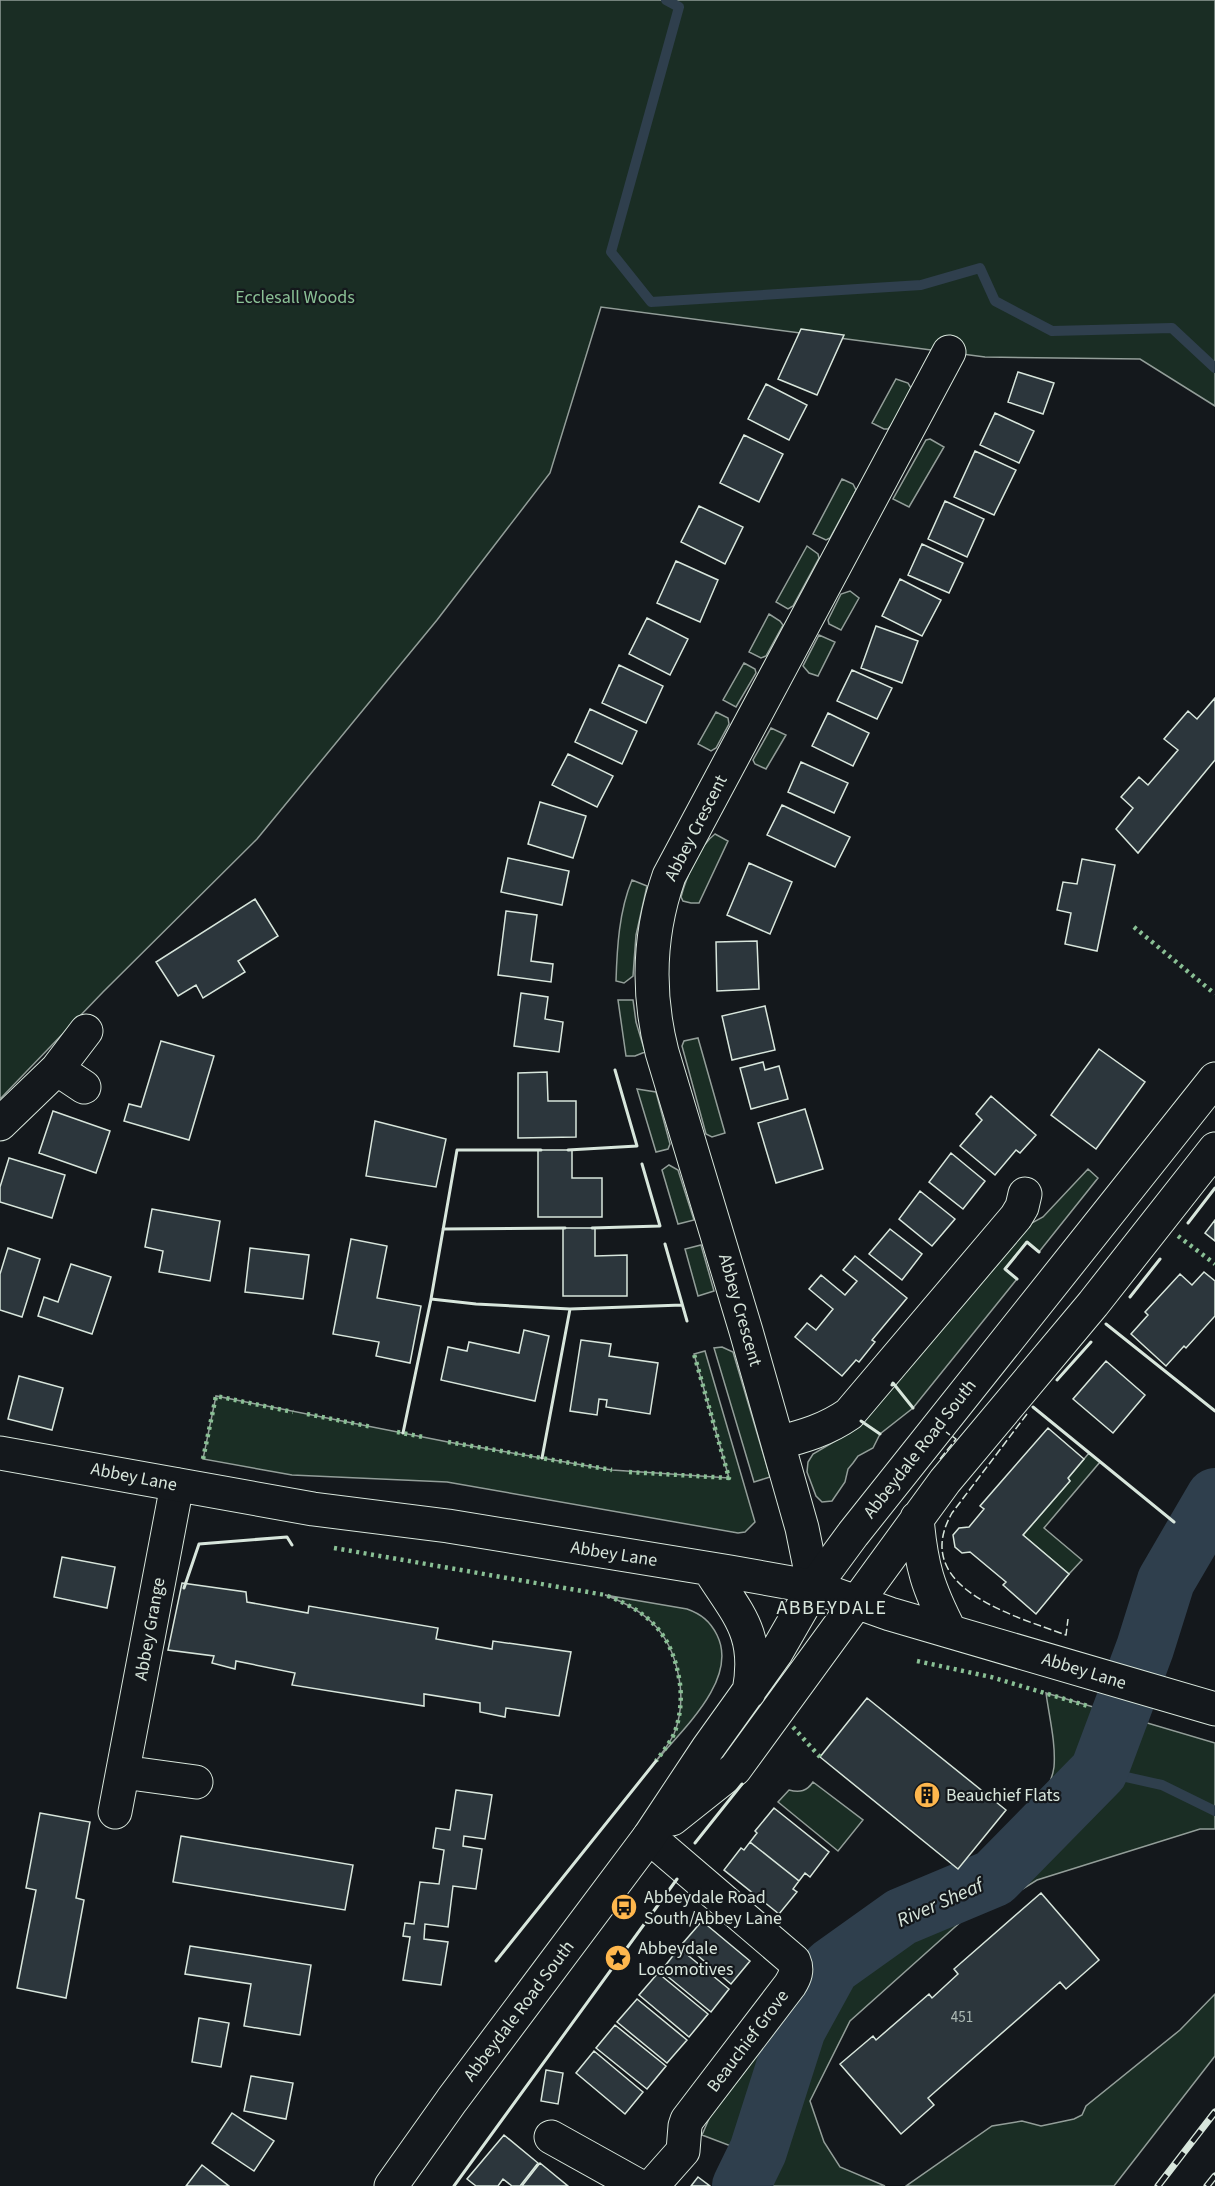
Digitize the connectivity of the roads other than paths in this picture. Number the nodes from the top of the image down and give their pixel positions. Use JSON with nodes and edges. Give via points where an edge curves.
{"nodes":[{"id":1,"x":949,"y":352,"type":"dead end"},
{"id":2,"x":86,"y":1031,"type":"dead end"},
{"id":3,"x":57,"y":1069,"type":"junction"},
{"id":4,"x":1215,"y":1079,"type":"edge"},
{"id":5,"x":84,"y":1087,"type":"dead end"},
{"id":6,"x":0,"y":1124,"type":"edge"},
{"id":7,"x":1215,"y":1149,"type":"edge"},
{"id":8,"x":1025,"y":1194,"type":"dead end"},
{"id":9,"x":778,"y":1443,"type":"junction"},
{"id":10,"x":0,"y":1453,"type":"edge"},
{"id":11,"x":177,"y":1485,"type":"junction"},
{"id":12,"x":917,"y":1518,"type":"junction"},
{"id":13,"x":709,"y":1569,"type":"junction"},
{"id":14,"x":814,"y":1587,"type":"junction"},
{"id":15,"x":857,"y":1602,"type":"junction"},
{"id":16,"x":950,"y":1631,"type":"junction"},
{"id":17,"x":749,"y":1692,"type":"junction"},
{"id":18,"x":1213,"y":1703,"type":"edge"},
{"id":19,"x":123,"y":1772,"type":"junction"},
{"id":20,"x":196,"y":1782,"type":"dead end"},
{"id":21,"x":115,"y":1812,"type":"dead end"},
{"id":22,"x":649,"y":1836,"type":"junction"},
{"id":23,"x":550,"y":2137,"type":"dead end"},
{"id":24,"x":391,"y":2186,"type":"edge"},
{"id":25,"x":639,"y":2186,"type":"edge"},
{"id":26,"x":652,"y":2186,"type":"edge"}],
"edges":[{"from":1,"to":9,"type":"main road","name":"Abbey Crescent","via":[[669,876],[657,917],[651,981],[657,1033]]},
{"from":2,"to":3,"type":"main road"},
{"from":3,"to":5,"type":"main road"},
{"from":3,"to":6,"type":"main road"},
{"from":4,"to":14,"type":"main road","name":"Abbeydale Road South"},
{"from":7,"to":12,"type":"main road","name":"Abbeydale Road South"},
{"from":8,"to":9,"type":"main road","via":[[1016,1217],[849,1414],[813,1434]]},
{"from":9,"to":14,"type":"main road","name":"Abbey Crescent"},
{"from":10,"to":11,"type":"main road","name":"Abbey Lane"},
{"from":11,"to":13,"type":"main road","name":"Abbey Lane"},
{"from":11,"to":19,"type":"main road","name":"Abbey Grange"},
{"from":12,"to":15,"type":"main road","name":"Abbeydale Road South"},
{"from":12,"to":16,"type":"main road","via":[[925,1576]]},
{"from":13,"to":14,"type":"main road","name":"Abbey Lane"},
{"from":13,"to":17,"type":"main road","via":[[748,1632],[753,1672]]},
{"from":14,"to":15,"type":"main road","name":"Abbey Lane"},
{"from":14,"to":17,"type":"main road","name":"Abbeydale Road South"},
{"from":15,"to":16,"type":"main road","name":"Abbey Lane"},
{"from":15,"to":22,"type":"main road","name":"Abbeydale Road South","via":[[735,1769]]},
{"from":16,"to":18,"type":"main road","name":"Abbey Lane","via":[[1178,1699]]},
{"from":17,"to":22,"type":"main road","name":"Abbeydale Road South"},
{"from":19,"to":20,"type":"main road"},
{"from":19,"to":21,"type":"main road","name":"Abbey Grange"},
{"from":22,"to":24,"type":"main road","name":"Abbeydale Road South"},
{"from":22,"to":26,"type":"main road","name":"Beauchief Grove","via":[[794,1961],[796,1967],[790,1985],[687,2120],[683,2151]]},
{"from":23,"to":25,"type":"main road"}]}
